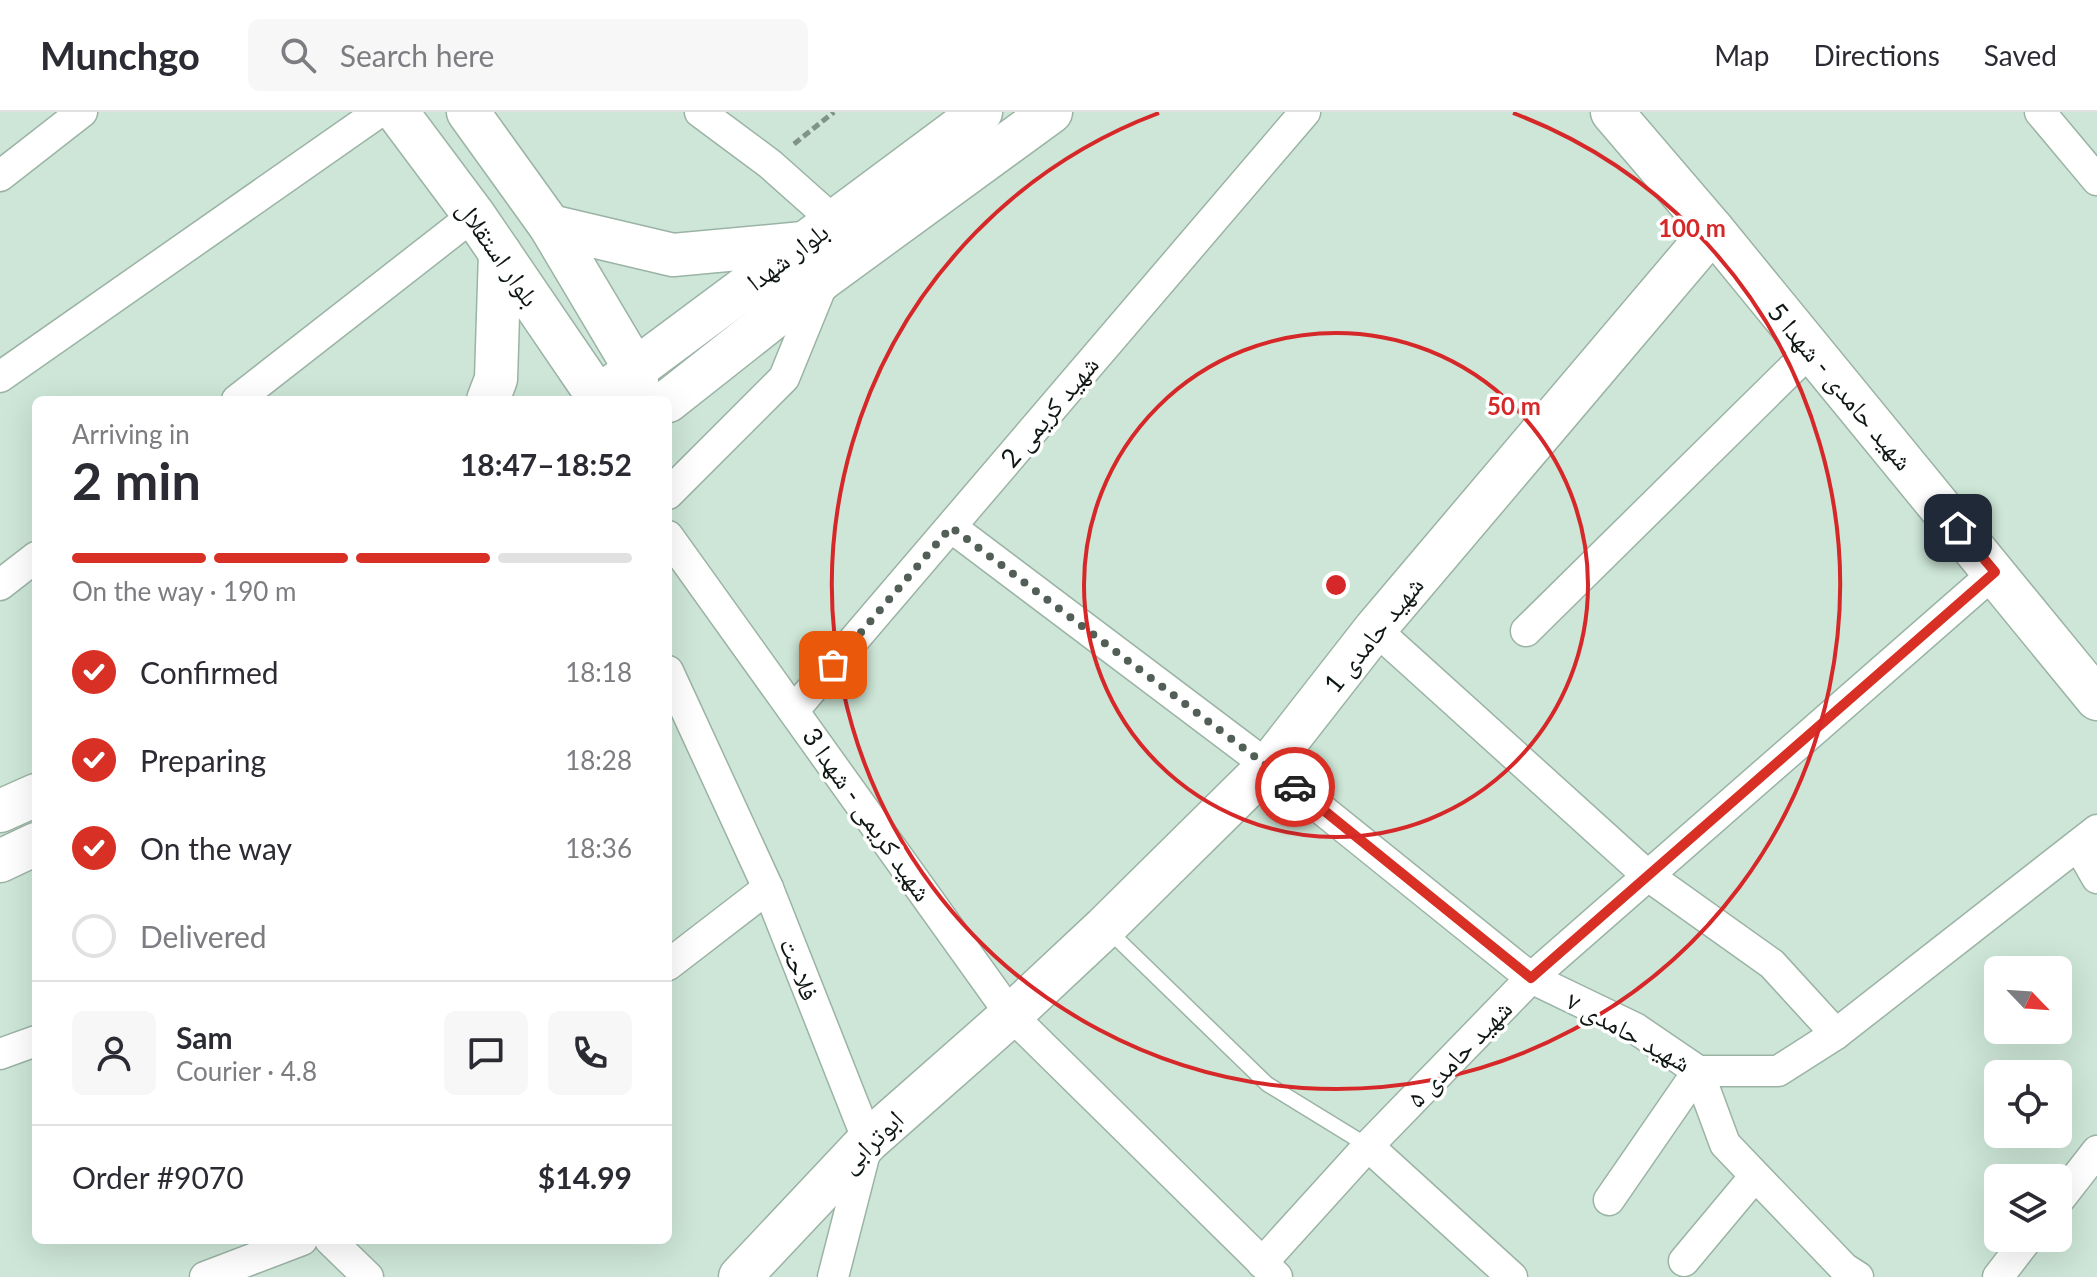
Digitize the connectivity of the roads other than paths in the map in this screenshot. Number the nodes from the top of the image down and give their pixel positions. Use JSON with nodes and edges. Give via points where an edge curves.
{"nodes":[{"id":1,"x":82,"y":112,"type":"edge"},
{"id":2,"x":379,"y":112,"type":"edge"},
{"id":3,"x":397,"y":112,"type":"edge"},
{"id":4,"x":468,"y":112,"type":"edge"},
{"id":5,"x":700,"y":112,"type":"edge"},
{"id":6,"x":981,"y":112,"type":"edge"},
{"id":7,"x":1051,"y":112,"type":"edge"},
{"id":8,"x":1305,"y":112,"type":"edge"},
{"id":9,"x":1612,"y":112,"type":"edge"},
{"id":10,"x":2040,"y":112,"type":"edge"},
{"id":11,"x":0,"y":176,"type":"edge"},
{"id":12,"x":2097,"y":180,"type":"edge"},
{"id":13,"x":474,"y":215,"type":"junction"},
{"id":14,"x":550,"y":226,"type":"junction"},
{"id":15,"x":1713,"y":230,"type":"junction"},
{"id":16,"x":821,"y":247,"type":"junction"},
{"id":17,"x":500,"y":253,"type":"junction"},
{"id":18,"x":1811,"y":350,"type":"junction"},
{"id":19,"x":0,"y":377,"type":"edge"},
{"id":20,"x":637,"y":385,"type":"edge"},
{"id":21,"x":242,"y":396,"type":"edge"},
{"id":22,"x":490,"y":396,"type":"edge"},
{"id":23,"x":597,"y":396,"type":"edge"},
{"id":24,"x":607,"y":396,"type":"edge"},
{"id":25,"x":672,"y":397,"type":"edge"},
{"id":26,"x":672,"y":490,"type":"edge"},
{"id":27,"x":951,"y":527,"type":"junction"},
{"id":28,"x":672,"y":542,"type":"edge"},
{"id":29,"x":32,"y":560,"type":"edge"},
{"id":30,"x":1995,"y":572,"type":"junction"},
{"id":31,"x":0,"y":585,"type":"edge"},
{"id":32,"x":1375,"y":629,"type":"junction"},
{"id":33,"x":1526,"y":631,"type":"dead end"},
{"id":34,"x":672,"y":680,"type":"edge"},
{"id":35,"x":2097,"y":699,"type":"edge"},
{"id":36,"x":794,"y":710,"type":"junction"},
{"id":37,"x":1268,"y":766,"type":"junction"},
{"id":38,"x":32,"y":797,"type":"edge"},
{"id":39,"x":0,"y":811,"type":"edge"},
{"id":40,"x":2087,"y":838,"type":"edge"},
{"id":41,"x":32,"y":846,"type":"edge"},
{"id":42,"x":0,"y":861,"type":"edge"},
{"id":43,"x":1647,"y":875,"type":"junction"},
{"id":44,"x":2097,"y":878,"type":"edge"},
{"id":45,"x":768,"y":888,"type":"junction"},
{"id":46,"x":1105,"y":927,"type":"junction"},
{"id":47,"x":672,"y":962,"type":"edge"},
{"id":48,"x":1531,"y":978,"type":"junction"},
{"id":49,"x":1011,"y":1015,"type":"junction"},
{"id":50,"x":1836,"y":1034,"type":"junction"},
{"id":51,"x":32,"y":1042,"type":"edge"},
{"id":52,"x":0,"y":1054,"type":"edge"},
{"id":53,"x":1698,"y":1071,"type":"junction"},
{"id":54,"x":868,"y":1141,"type":"junction"},
{"id":55,"x":1368,"y":1146,"type":"junction"},
{"id":56,"x":2097,"y":1151,"type":"edge"},
{"id":57,"x":1755,"y":1176,"type":"junction"},
{"id":58,"x":2072,"y":1183,"type":"edge"},
{"id":59,"x":1609,"y":1200,"type":"dead end"},
{"id":60,"x":292,"y":1244,"type":"edge"},
{"id":61,"x":334,"y":1244,"type":"edge"},
{"id":62,"x":2017,"y":1252,"type":"edge"},
{"id":63,"x":1684,"y":1261,"type":"dead end"},
{"id":64,"x":1270,"y":1270,"type":"edge"},
{"id":65,"x":205,"y":1277,"type":"edge"},
{"id":66,"x":368,"y":1277,"type":"edge"},
{"id":67,"x":740,"y":1277,"type":"edge"},
{"id":68,"x":833,"y":1277,"type":"edge"},
{"id":69,"x":1512,"y":1277,"type":"edge"},
{"id":70,"x":1858,"y":1277,"type":"edge"},
{"id":71,"x":1998,"y":1277,"type":"edge"}],
"edges":[{"from":1,"to":11,"type":"street"},
{"from":2,"to":19,"type":"street"},
{"from":3,"to":13,"type":"street","name":"بلوار استقلال"},
{"from":4,"to":14,"type":"street","name":"بلوار استقلال"},
{"from":5,"to":16,"type":"street","via":[[770,164]]},
{"from":6,"to":16,"type":"street","name":"بلوار شهدا"},
{"from":7,"to":16,"type":"street","name":"بلوار شهدا"},
{"from":8,"to":27,"type":"street","name":"شهيد کريمی 2"},
{"from":9,"to":15,"type":"street","name":"شهید حامدی - شهدا 5"},
{"from":10,"to":12,"type":"street"},
{"from":13,"to":17,"type":"street","name":"بلوار استقلال"},
{"from":13,"to":21,"type":"street"},
{"from":14,"to":16,"type":"street","via":[[673,255]]},
{"from":14,"to":20,"type":"street","name":"بلوار استقلال"},
{"from":15,"to":18,"type":"street","name":"شهید حامدی - شهدا 5"},
{"from":15,"to":32,"type":"street","name":"شهيد حامدی 1"},
{"from":16,"to":20,"type":"street","name":"بلوار شهدا"},
{"from":16,"to":25,"type":"street","name":"بلوار شهدا"},
{"from":16,"to":26,"type":"street","via":[[784,378]]},
{"from":17,"to":22,"type":"street","via":[[496,379]]},
{"from":17,"to":23,"type":"street","name":"بلوار استقلال"},
{"from":18,"to":30,"type":"street","name":"شهید حامدی - شهدا 5"},
{"from":18,"to":33,"type":"street"},
{"from":20,"to":24,"type":"street","name":"بلوار شهدا"},
{"from":27,"to":36,"type":"street","name":"شهيد کريمی 2"},
{"from":27,"to":37,"type":"street","name":"شهید حامدی ۷"},
{"from":28,"to":36,"type":"street","name":"شهيد کريمی - شهدا 3"},
{"from":29,"to":31,"type":"street"},
{"from":30,"to":35,"type":"street","name":"شهید حامدی - شهدا 5"},
{"from":30,"to":43,"type":"street","name":"شهید حامدی ۵"},
{"from":32,"to":37,"type":"street","name":"شهيد حامدی 1"},
{"from":32,"to":43,"type":"street"},
{"from":34,"to":45,"type":"street","name":"فلاحت"},
{"from":36,"to":49,"type":"street","name":"شهيد کريمی - شهدا 3"},
{"from":37,"to":46,"type":"street","name":"شهيد حامدی 1"},
{"from":37,"to":48,"type":"street","name":"شهید حامدی ۷"},
{"from":38,"to":39,"type":"street"},
{"from":40,"to":44,"type":"street"},
{"from":40,"to":50,"type":"street","name":"شهید حامدی ۷"},
{"from":41,"to":42,"type":"street"},
{"from":43,"to":48,"type":"street","name":"شهید حامدی ۵"},
{"from":43,"to":50,"type":"street","via":[[1772,964]]},
{"from":45,"to":47,"type":"street"},
{"from":45,"to":54,"type":"street","name":"فلاحت"},
{"from":46,"to":49,"type":"street","name":"شهيد حامدی 1"},
{"from":46,"to":55,"type":"lane","via":[[1267,1084]]},
{"from":48,"to":53,"type":"street","name":"شهید حامدی ۷","via":[[1635,1028]]},
{"from":48,"to":55,"type":"street","name":"شهید حامدی ۵"},
{"from":49,"to":54,"type":"street","name":"ابوترابی"},
{"from":49,"to":64,"type":"street","name":"شهيد کريمی - شهدا 3"},
{"from":50,"to":53,"type":"street","name":"شهید حامدی ۷","via":[[1778,1071]]},
{"from":51,"to":52,"type":"street"},
{"from":53,"to":57,"type":"street","via":[[1725,1144]]},
{"from":53,"to":59,"type":"street"},
{"from":54,"to":67,"type":"street","name":"ابوترابی"},
{"from":54,"to":68,"type":"street"},
{"from":55,"to":64,"type":"street","name":"شهید حامدی ۵"},
{"from":55,"to":69,"type":"street"},
{"from":56,"to":58,"type":"street"},
{"from":57,"to":63,"type":"street"},
{"from":57,"to":70,"type":"street"},
{"from":60,"to":65,"type":"street"},
{"from":61,"to":66,"type":"street"},
{"from":62,"to":71,"type":"street"}]}
